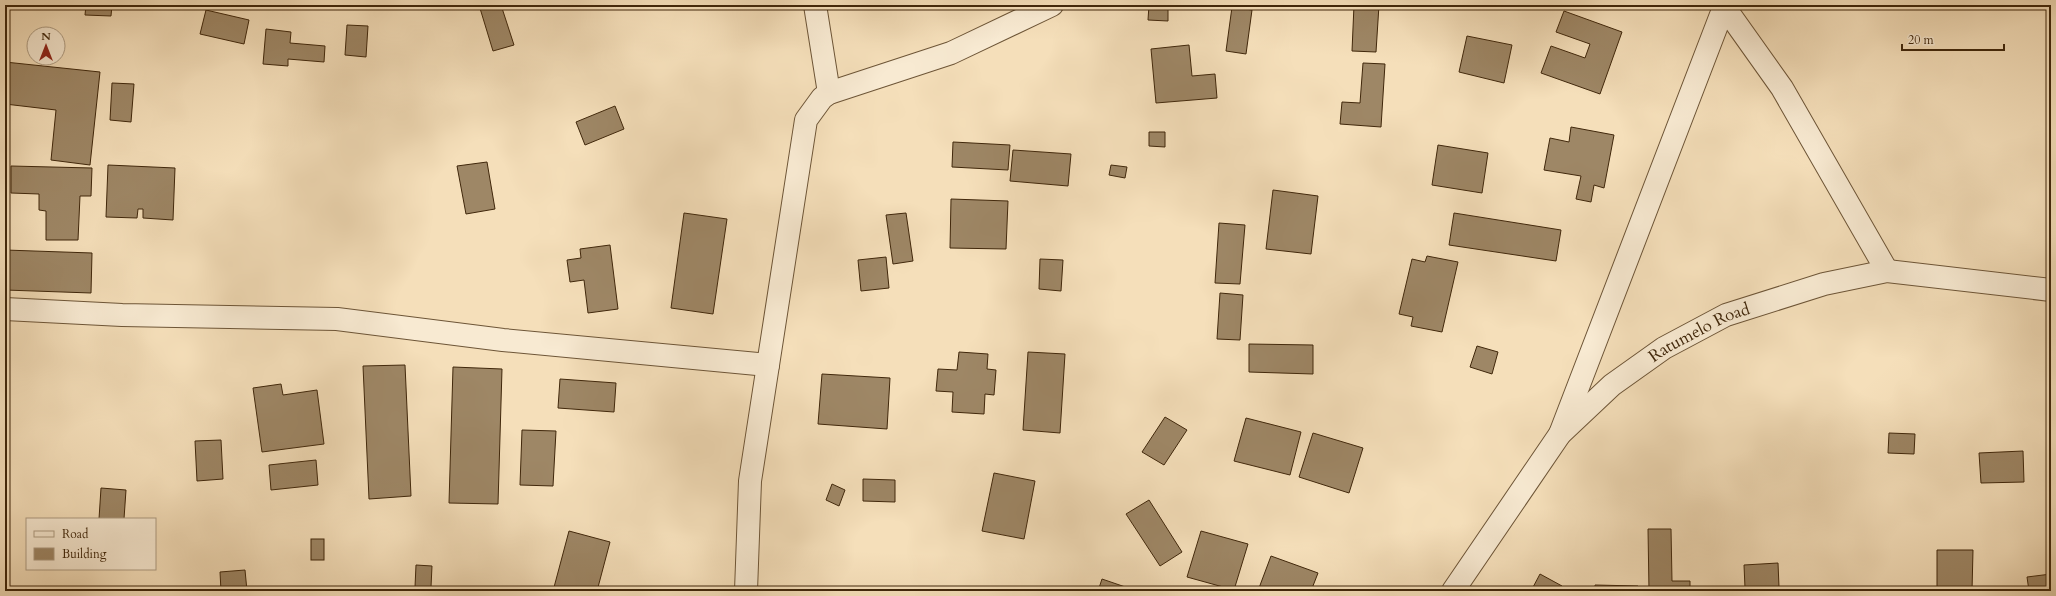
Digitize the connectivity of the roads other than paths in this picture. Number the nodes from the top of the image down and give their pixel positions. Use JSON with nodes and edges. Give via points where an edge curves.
{"nodes":[{"id":1,"x":815,"y":5,"type":"edge"},
{"id":2,"x":1052,"y":5,"type":"edge"},
{"id":3,"x":1723,"y":6,"type":"edge"},
{"id":4,"x":829,"y":93,"type":"junction"},
{"id":5,"x":1887,"y":271,"type":"junction"},
{"id":6,"x":2051,"y":290,"type":"edge"},
{"id":7,"x":5,"y":309,"type":"edge"},
{"id":8,"x":768,"y":365,"type":"junction"},
{"id":9,"x":1560,"y":434,"type":"junction"},
{"id":10,"x":746,"y":591,"type":"edge"},
{"id":11,"x":1453,"y":591,"type":"edge"}],
"edges":[{"from":1,"to":4,"type":"street"},
{"from":2,"to":4,"type":"street","via":[[951,53]]},
{"from":3,"to":5,"type":"street","via":[[1782,88]]},
{"from":3,"to":9,"type":"street"},
{"from":4,"to":8,"type":"street","via":[[822,98],[806,120]]},
{"from":5,"to":6,"type":"street","name":"Ratumelo Road"},
{"from":5,"to":9,"type":"street","name":"Ratumelo Road","via":[[1824,284],[1726,316],[1658,352],[1612,385]]},
{"from":7,"to":8,"type":"street","via":[[122,316],[337,319],[503,340]]},
{"from":8,"to":10,"type":"street","via":[[750,481]]},
{"from":9,"to":11,"type":"street","name":"Ratumelo Road"}]}
